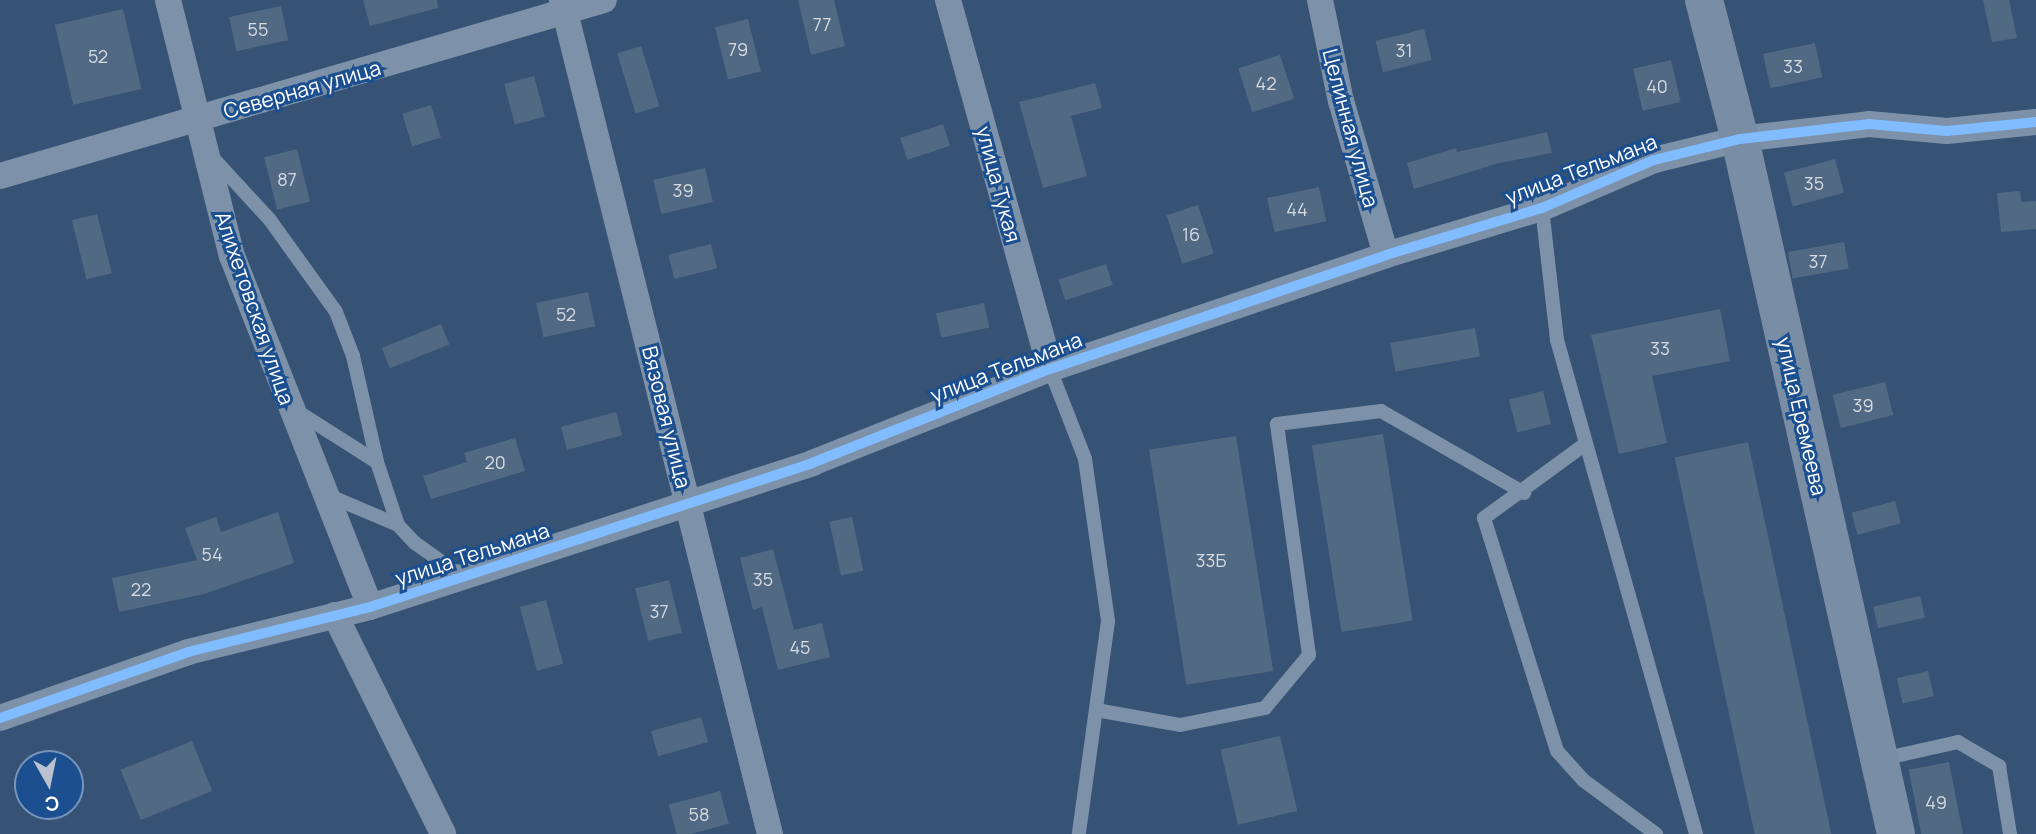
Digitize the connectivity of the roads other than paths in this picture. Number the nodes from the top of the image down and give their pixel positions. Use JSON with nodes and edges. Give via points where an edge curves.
{"nodes":[{"id":1,"x":168,"y":0,"type":"edge"},
{"id":2,"x":604,"y":0,"type":"edge"},
{"id":3,"x":948,"y":0,"type":"edge"},
{"id":4,"x":1320,"y":0,"type":"edge"},
{"id":5,"x":1704,"y":0,"type":"edge"},
{"id":6,"x":563,"y":6,"type":"edge"},
{"id":7,"x":196,"y":121,"type":"junction"},
{"id":8,"x":2036,"y":122,"type":"edge"},
{"id":9,"x":1740,"y":139,"type":"junction"},
{"id":10,"x":203,"y":147,"type":"junction"},
{"id":11,"x":0,"y":176,"type":"edge"},
{"id":12,"x":1542,"y":208,"type":"junction"},
{"id":13,"x":1386,"y":255,"type":"junction"},
{"id":14,"x":1050,"y":369,"type":"junction"},
{"id":15,"x":288,"y":406,"type":"junction"},
{"id":16,"x":1584,"y":445,"type":"junction"},
{"id":17,"x":377,"y":462,"type":"junction"},
{"id":18,"x":324,"y":493,"type":"junction"},
{"id":19,"x":1524,"y":493,"type":"junction"},
{"id":20,"x":688,"y":504,"type":"junction"},
{"id":21,"x":398,"y":525,"type":"junction"},
{"id":22,"x":463,"y":577,"type":"junction"},
{"id":23,"x":370,"y":607,"type":"junction"},
{"id":24,"x":335,"y":615,"type":"junction"},
{"id":25,"x":1096,"y":710,"type":"junction"},
{"id":26,"x":0,"y":718,"type":"edge"},
{"id":27,"x":1879,"y":759,"type":"junction"},
{"id":28,"x":443,"y":834,"type":"edge"},
{"id":29,"x":770,"y":834,"type":"edge"},
{"id":30,"x":1079,"y":834,"type":"edge"},
{"id":31,"x":1656,"y":834,"type":"edge"},
{"id":32,"x":1696,"y":834,"type":"edge"},
{"id":33,"x":1896,"y":834,"type":"edge"},
{"id":34,"x":2010,"y":834,"type":"edge"}],
"edges":[{"from":1,"to":7,"type":"street","name":"Алихетовская улица"},
{"from":2,"to":6,"type":"street","name":"Северная улица"},
{"from":3,"to":14,"type":"street","name":"улица Тукая"},
{"from":4,"to":13,"type":"street","name":"Целинная улица","via":[[1341,101]]},
{"from":5,"to":9,"type":"street","name":"улица Еремеева"},
{"from":6,"to":7,"type":"street","name":"Северная улица"},
{"from":6,"to":20,"type":"street","name":"Вязовая улица"},
{"from":7,"to":10,"type":"street","name":"Алихетовская улица"},
{"from":7,"to":11,"type":"street","name":"Северная улица"},
{"from":8,"to":9,"type":"street","name":"улица Тельмана","via":[[1947,131],[1869,124]]},
{"from":9,"to":12,"type":"street","name":"улица Тельмана","via":[[1654,160]]},
{"from":9,"to":27,"type":"street","name":"улица Еремеева"},
{"from":10,"to":15,"type":"street","name":"Алихетовская улица","via":[[232,256]]},
{"from":10,"to":17,"type":"lane","via":[[270,220],[335,312],[353,356]]},
{"from":12,"to":13,"type":"street","name":"улица Тельмана"},
{"from":12,"to":16,"type":"lane","via":[[1557,340]]},
{"from":13,"to":14,"type":"street","name":"улица Тельмана"},
{"from":14,"to":20,"type":"street","name":"улица Тельмана","via":[[812,463]]},
{"from":14,"to":25,"type":"lane","via":[[1085,458],[1108,621]]},
{"from":15,"to":17,"type":"lane"},
{"from":15,"to":18,"type":"street","name":"Алихетовская улица"},
{"from":16,"to":19,"type":"lane"},
{"from":16,"to":32,"type":"lane"},
{"from":17,"to":21,"type":"lane"},
{"from":18,"to":21,"type":"lane"},
{"from":18,"to":23,"type":"street","name":"Алихетовская улица"},
{"from":19,"to":25,"type":"lane","via":[[1381,411],[1277,425],[1309,655],[1265,708],[1180,725]]},
{"from":19,"to":31,"type":"lane","via":[[1484,518],[1557,751],[1583,780]]},
{"from":20,"to":22,"type":"street","name":"улица Тельмана"},
{"from":20,"to":29,"type":"street","name":"Вязовая улица"},
{"from":21,"to":22,"type":"lane"},
{"from":22,"to":23,"type":"street","name":"улица Тельмана"},
{"from":23,"to":24,"type":"street","name":"улица Тельмана"},
{"from":24,"to":26,"type":"street","name":"улица Тельмана","via":[[188,652]]},
{"from":24,"to":28,"type":"street"},
{"from":25,"to":30,"type":"lane"},
{"from":27,"to":33,"type":"street","name":"улица Еремеева"},
{"from":27,"to":34,"type":"lane","via":[[1958,741],[1999,766]]}]}
